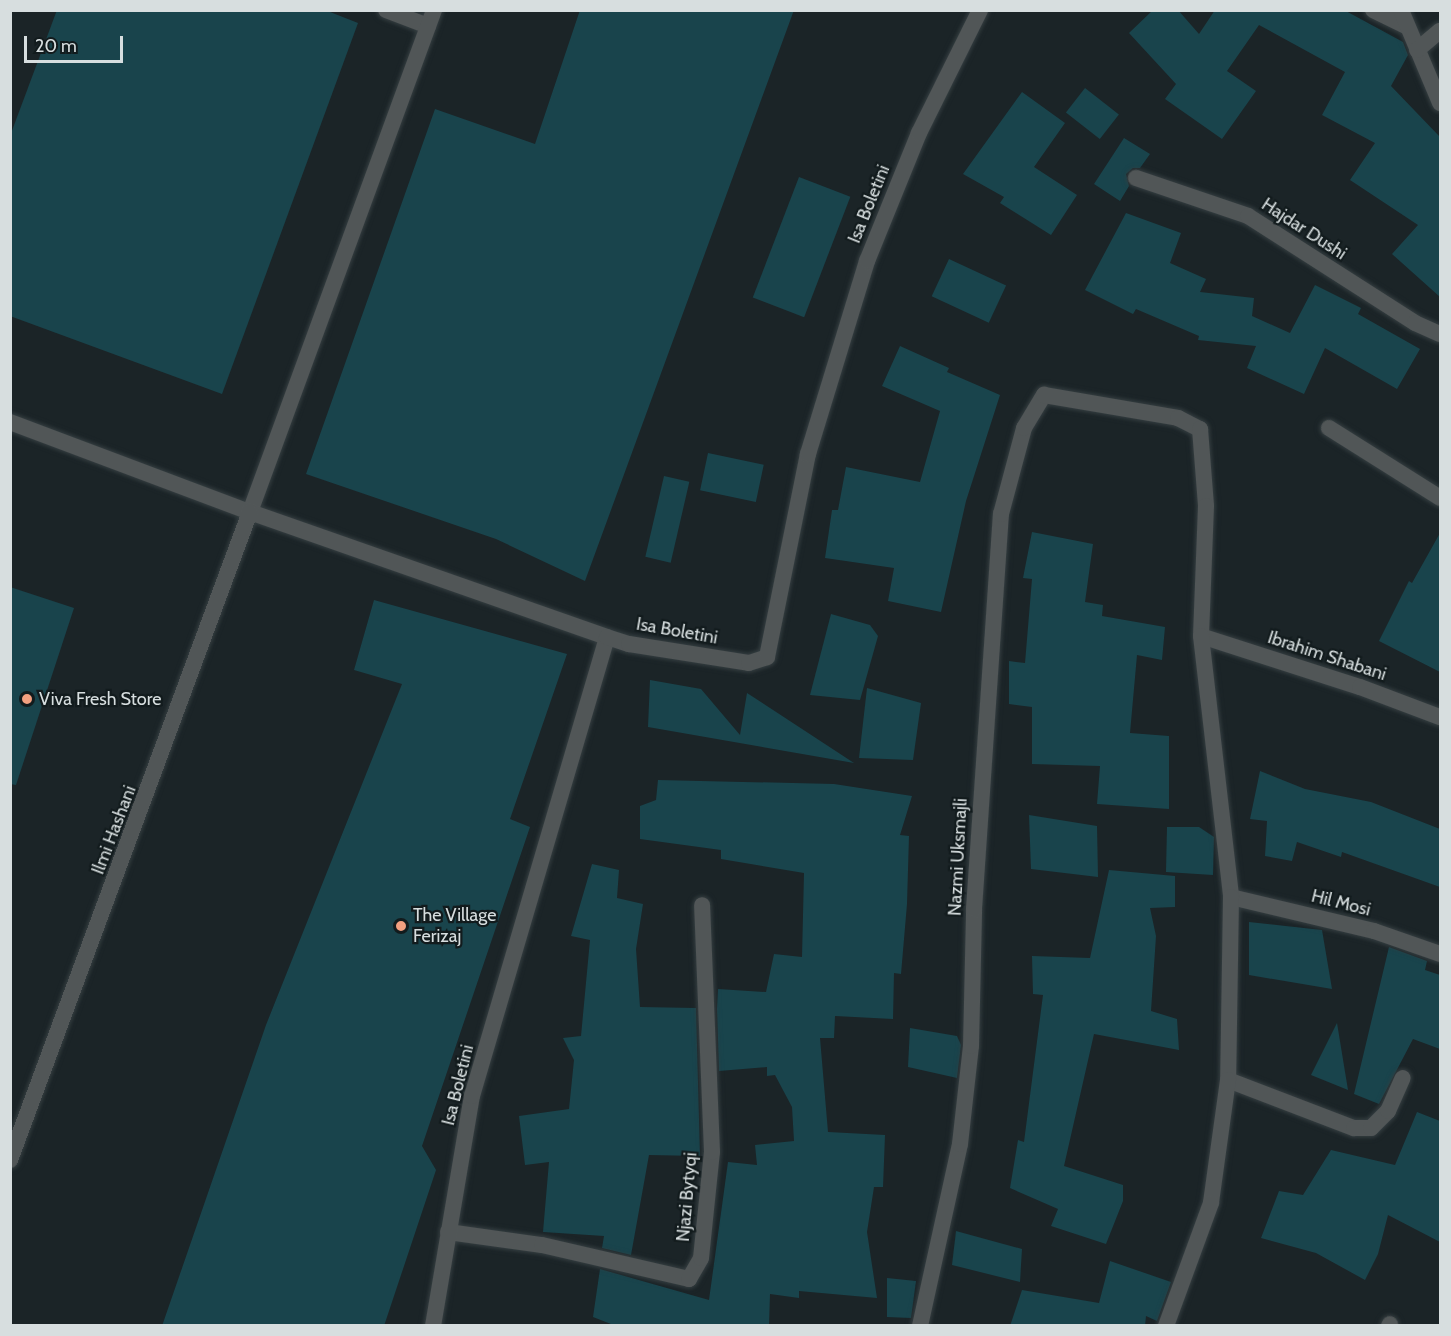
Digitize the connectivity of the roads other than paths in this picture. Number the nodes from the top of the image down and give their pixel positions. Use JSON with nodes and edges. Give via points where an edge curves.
{"nodes":[{"id":1,"x":386,"y":10,"type":"edge"},
{"id":2,"x":980,"y":10,"type":"edge"},
{"id":3,"x":1373,"y":10,"type":"edge"},
{"id":4,"x":431,"y":18,"type":"edge"},
{"id":5,"x":1404,"y":18,"type":"edge"},
{"id":6,"x":1440,"y":31,"type":"edge"},
{"id":7,"x":1417,"y":50,"type":"junction"},
{"id":8,"x":1440,"y":103,"type":"edge"},
{"id":9,"x":1136,"y":178,"type":"dead end"},
{"id":10,"x":1440,"y":334,"type":"edge"},
{"id":11,"x":10,"y":422,"type":"edge"},
{"id":12,"x":1329,"y":428,"type":"dead end"},
{"id":13,"x":1440,"y":498,"type":"edge"},
{"id":14,"x":250,"y":512,"type":"junction"},
{"id":15,"x":1201,"y":636,"type":"junction"},
{"id":16,"x":607,"y":637,"type":"junction"},
{"id":17,"x":1440,"y":717,"type":"edge"},
{"id":18,"x":1231,"y":897,"type":"junction"},
{"id":19,"x":702,"y":905,"type":"dead end"},
{"id":20,"x":1440,"y":954,"type":"edge"},
{"id":21,"x":1403,"y":1078,"type":"dead end"},
{"id":22,"x":1228,"y":1080,"type":"junction"},
{"id":23,"x":10,"y":1160,"type":"edge"},
{"id":24,"x":448,"y":1232,"type":"junction"},
{"id":25,"x":433,"y":1326,"type":"edge"},
{"id":26,"x":920,"y":1326,"type":"edge"},
{"id":27,"x":1166,"y":1326,"type":"edge"}],
"edges":[{"from":1,"to":4,"type":"street"},
{"from":2,"to":16,"type":"street","name":"Isa Boletini","via":[[920,133],[867,261],[808,454],[767,657],[748,663]]},
{"from":3,"to":5,"type":"street"},
{"from":4,"to":14,"type":"street","name":"Ilmi Hashani"},
{"from":5,"to":7,"type":"street"},
{"from":6,"to":7,"type":"street"},
{"from":7,"to":8,"type":"street"},
{"from":9,"to":10,"type":"street","name":"Hajdar Dushi","via":[[1248,216],[1415,323]]},
{"from":11,"to":14,"type":"street"},
{"from":12,"to":13,"type":"street"},
{"from":14,"to":16,"type":"street"},
{"from":14,"to":23,"type":"street","name":"Ilmi Hashani"},
{"from":15,"to":17,"type":"street","name":"Ibrahim Shabani"},
{"from":15,"to":18,"type":"street"},
{"from":15,"to":26,"type":"street","name":"Nazmi Uksmajli","via":[[1206,506],[1200,429],[1178,418],[1044,395],[1024,428],[1001,514],[974,909],[971,1046],[960,1144]]},
{"from":16,"to":24,"type":"street","name":"Isa Boletini","via":[[472,1096]]},
{"from":18,"to":20,"type":"street","name":"Hil Mosi","via":[[1374,931]]},
{"from":18,"to":22,"type":"street"},
{"from":19,"to":24,"type":"street","name":"Njazi Bytyqi","via":[[712,1152],[701,1258],[689,1279],[542,1245]]},
{"from":21,"to":22,"type":"street","via":[[1388,1111],[1371,1128],[1354,1128]]},
{"from":22,"to":27,"type":"street","via":[[1211,1203]]},
{"from":24,"to":25,"type":"street","name":"Isa Boletini"}]}
